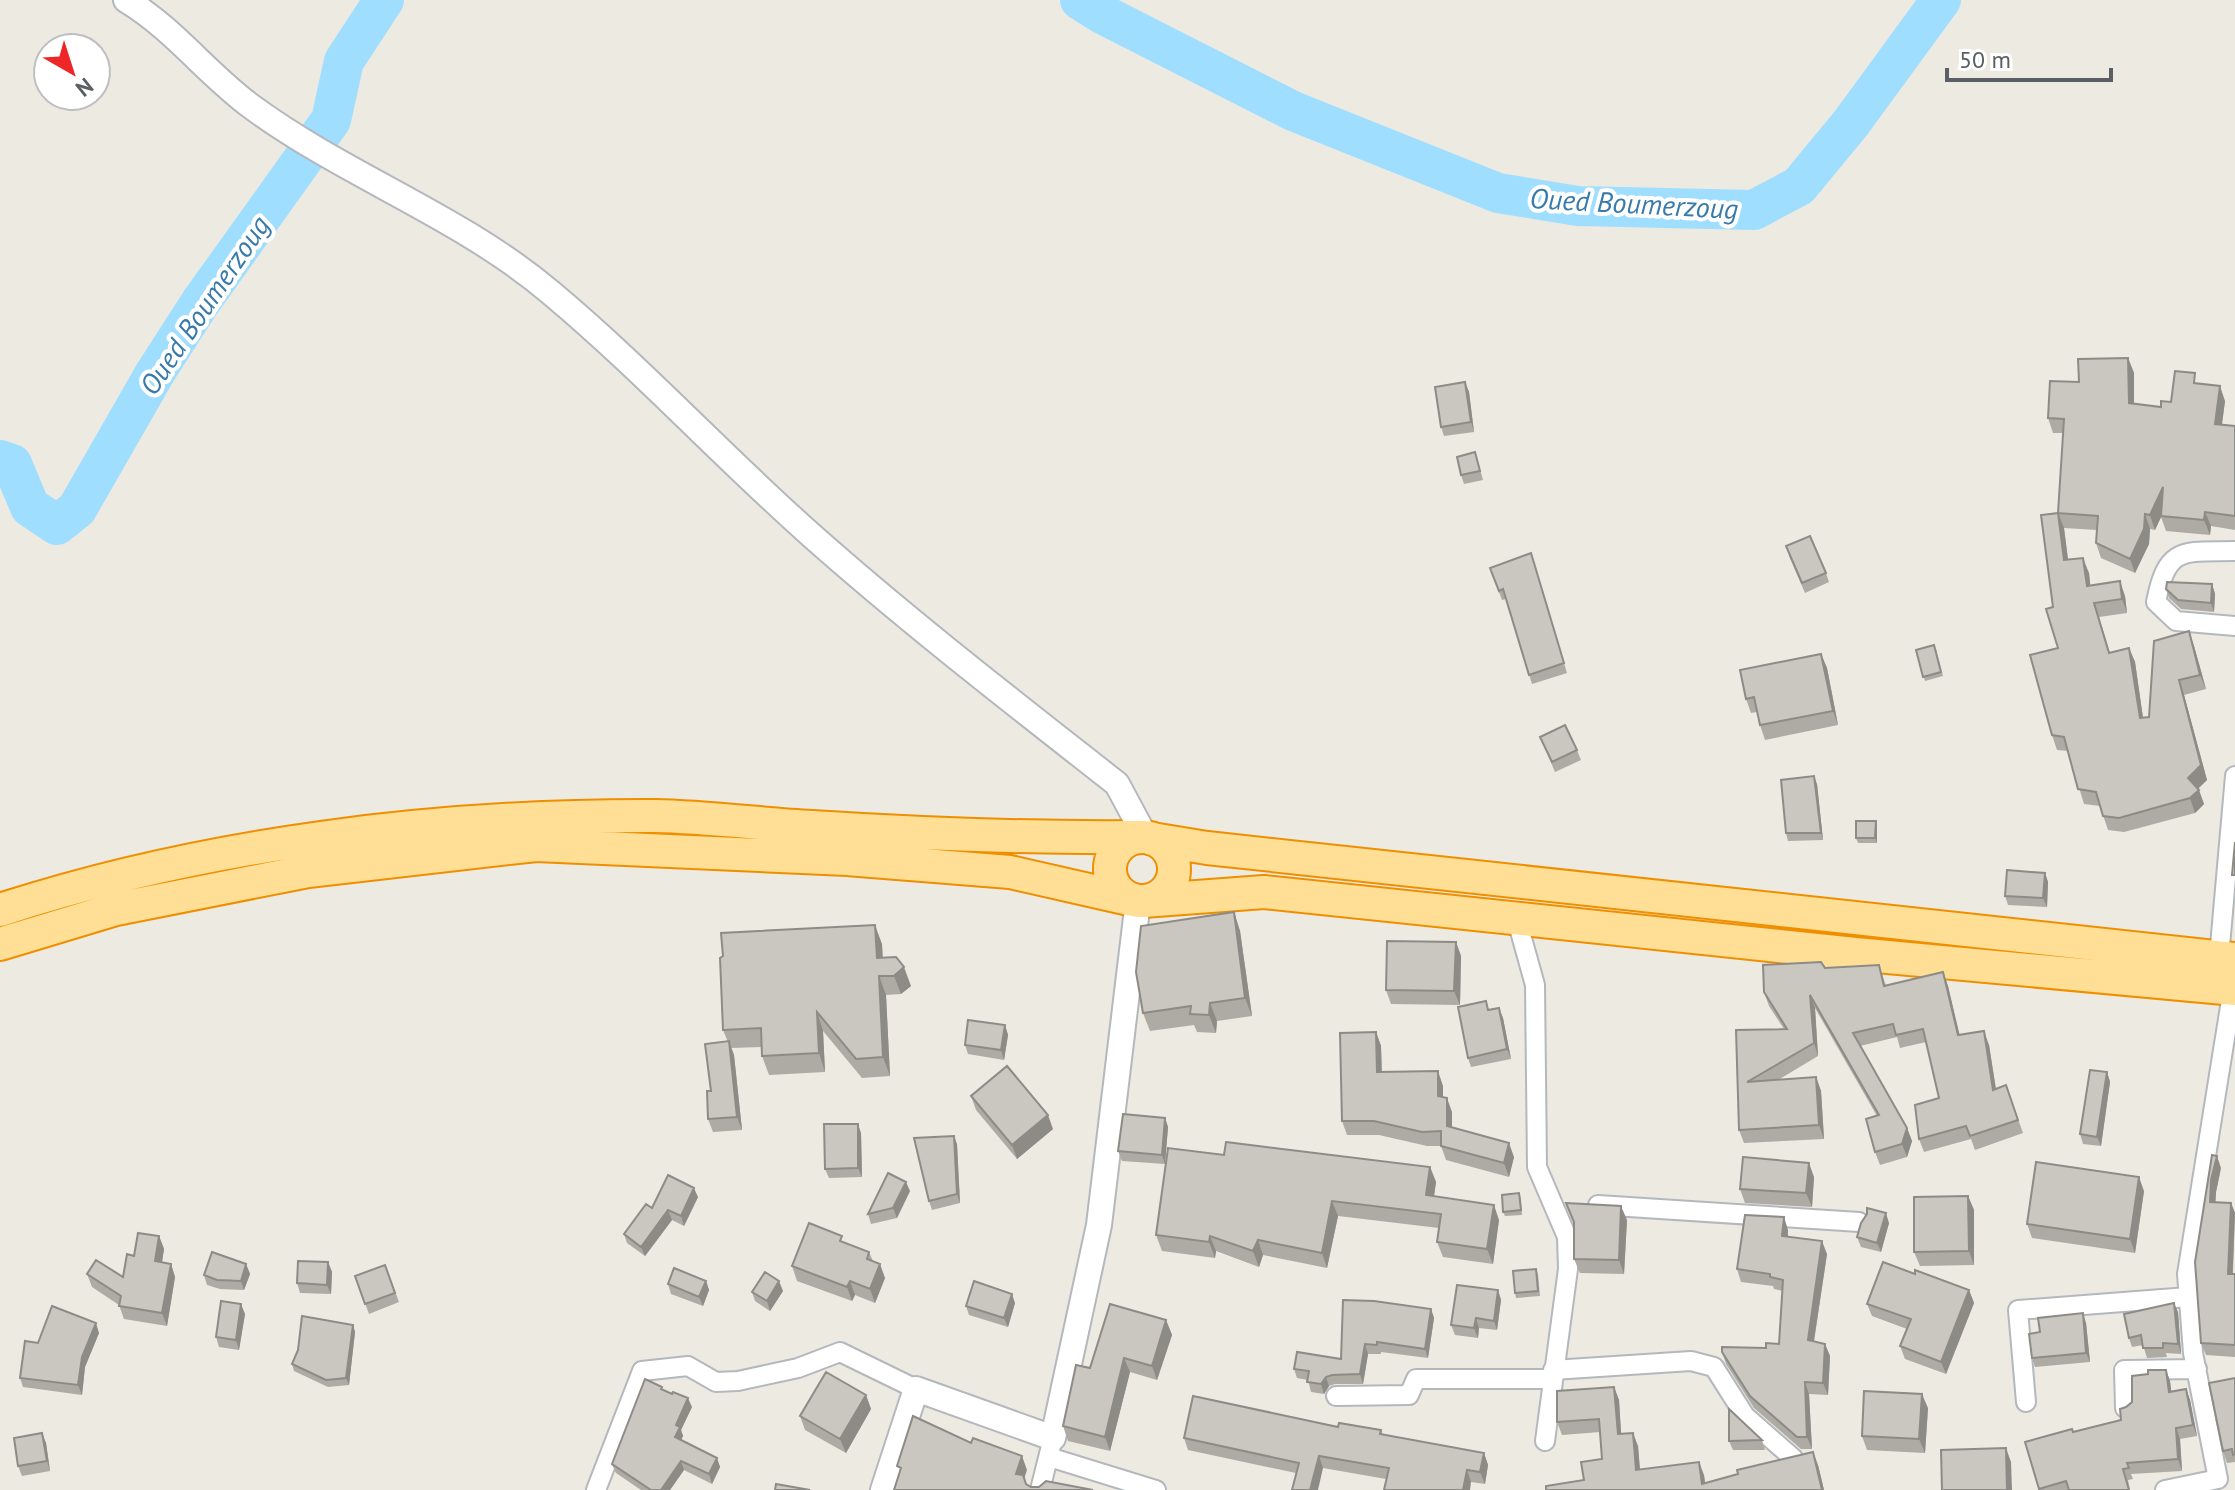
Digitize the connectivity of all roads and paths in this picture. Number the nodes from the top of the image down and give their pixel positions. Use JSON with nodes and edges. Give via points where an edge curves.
{"nodes":[{"id":1,"x":126,"y":0,"type":"edge"},
{"id":2,"x":2235,"y":551,"type":"edge"},
{"id":3,"x":2235,"y":626,"type":"edge"},
{"id":4,"x":2235,"y":776,"type":"edge"},
{"id":5,"x":1146,"y":838,"type":"junction"},
{"id":6,"x":1138,"y":901,"type":"junction"},
{"id":7,"x":0,"y":910,"type":"edge"},
{"id":8,"x":1516,"y":917,"type":"junction"},
{"id":9,"x":0,"y":944,"type":"edge"},
{"id":10,"x":2231,"y":973,"type":"edge"},
{"id":11,"x":1568,"y":1203,"type":"junction"},
{"id":12,"x":1859,"y":1222,"type":"edge"},
{"id":13,"x":2188,"y":1297,"type":"junction"},
{"id":14,"x":1552,"y":1375,"type":"junction"},
{"id":15,"x":2198,"y":1378,"type":"junction"},
{"id":16,"x":2223,"y":1381,"type":"edge"},
{"id":17,"x":916,"y":1389,"type":"junction"},
{"id":18,"x":1336,"y":1396,"type":"dead end"},
{"id":19,"x":2026,"y":1402,"type":"dead end"},
{"id":20,"x":2125,"y":1408,"type":"edge"},
{"id":21,"x":1545,"y":1441,"type":"dead end"},
{"id":22,"x":1051,"y":1447,"type":"junction"},
{"id":23,"x":1793,"y":1458,"type":"edge"},
{"id":24,"x":2227,"y":1477,"type":"edge"},
{"id":25,"x":596,"y":1490,"type":"edge"},
{"id":26,"x":883,"y":1490,"type":"edge"},
{"id":27,"x":1040,"y":1490,"type":"edge"},
{"id":28,"x":1156,"y":1490,"type":"edge"},
{"id":29,"x":2165,"y":1490,"type":"edge"}],
"edges":[{"from":1,"to":5,"type":"street","via":[[162,25],[251,106],[487,246],[548,290],[810,534],[1117,784]]},
{"from":2,"to":3,"type":"street","via":[[2185,552],[2177,557],[2160,582],[2156,602],[2176,621]]},
{"from":4,"to":10,"type":"street"},
{"from":5,"to":6,"type":"highway","via":[[1168,851],[1174,872],[1163,893]]},
{"from":5,"to":6,"type":"highway","via":[[1121,845],[1110,866],[1115,887]]},
{"from":5,"to":7,"type":"highway","via":[[1020,838],[659,816],[543,817],[373,831],[218,855],[64,889]]},
{"from":5,"to":10,"type":"highway"},
{"from":6,"to":8,"type":"highway","via":[[1264,892]]},
{"from":6,"to":9,"type":"highway","via":[[1010,872],[536,845],[308,871],[116,909]]},
{"from":6,"to":22,"type":"street","via":[[1099,1225]]},
{"from":8,"to":10,"type":"highway","via":[[1855,954]]},
{"from":8,"to":11,"type":"street","via":[[1535,985],[1537,1167]]},
{"from":10,"to":13,"type":"street","via":[[2187,1274]]},
{"from":11,"to":12,"type":"street"},
{"from":11,"to":14,"type":"street","via":[[1568,1258]]},
{"from":13,"to":15,"type":"street"},
{"from":13,"to":19,"type":"street","via":[[2018,1310]]},
{"from":14,"to":18,"type":"street","via":[[1416,1379],[1409,1395]]},
{"from":14,"to":21,"type":"street"},
{"from":14,"to":23,"type":"street","via":[[1691,1361],[1714,1367],[1745,1416]]},
{"from":15,"to":16,"type":"street"},
{"from":15,"to":20,"type":"street","via":[[2124,1370]]},
{"from":15,"to":24,"type":"street"},
{"from":17,"to":22,"type":"street"},
{"from":17,"to":25,"type":"street","via":[[840,1352],[738,1381],[716,1382],[688,1366],[642,1371]]},
{"from":17,"to":26,"type":"street"},
{"from":22,"to":27,"type":"street"},
{"from":22,"to":28,"type":"street"},
{"from":24,"to":29,"type":"street"}]}
